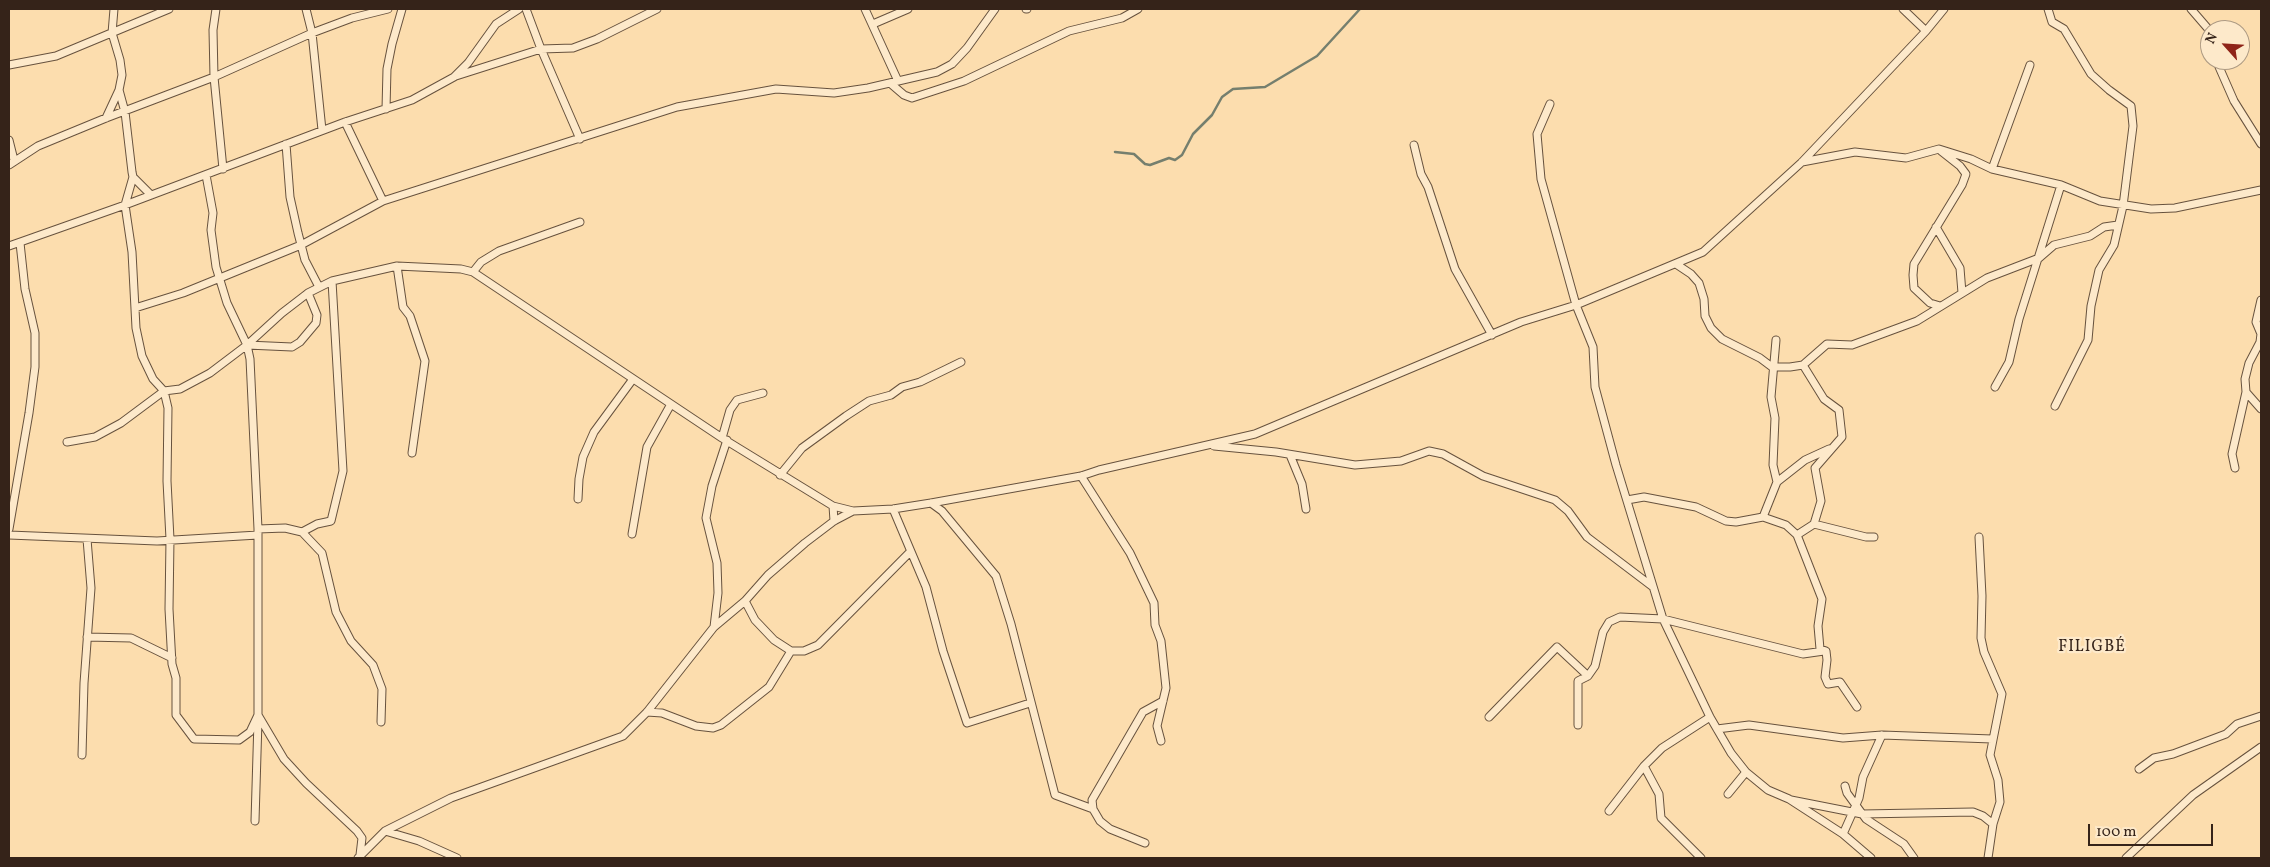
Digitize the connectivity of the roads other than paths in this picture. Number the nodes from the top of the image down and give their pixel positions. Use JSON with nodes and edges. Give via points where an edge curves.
{"nodes":[{"id":1,"x":114,"y":9,"type":"edge"},
{"id":2,"x":170,"y":9,"type":"edge"},
{"id":3,"x":216,"y":9,"type":"edge"},
{"id":4,"x":306,"y":9,"type":"edge"},
{"id":5,"x":388,"y":9,"type":"edge"},
{"id":6,"x":402,"y":9,"type":"edge"},
{"id":7,"x":519,"y":9,"type":"edge"},
{"id":8,"x":526,"y":9,"type":"edge"},
{"id":9,"x":656,"y":9,"type":"edge"},
{"id":10,"x":865,"y":9,"type":"edge"},
{"id":11,"x":908,"y":9,"type":"edge"},
{"id":12,"x":995,"y":9,"type":"edge"},
{"id":13,"x":1138,"y":9,"type":"edge"},
{"id":14,"x":1902,"y":9,"type":"edge"},
{"id":15,"x":1944,"y":9,"type":"edge"},
{"id":16,"x":2048,"y":9,"type":"edge"},
{"id":17,"x":2191,"y":9,"type":"edge"},
{"id":18,"x":2200,"y":20,"type":"edge"},
{"id":19,"x":873,"y":24,"type":"junction"},
{"id":20,"x":1926,"y":31,"type":"junction"},
{"id":21,"x":112,"y":33,"type":"junction"},
{"id":22,"x":312,"y":33,"type":"junction"},
{"id":23,"x":541,"y":49,"type":"junction"},
{"id":24,"x":9,"y":65,"type":"edge"},
{"id":25,"x":2030,"y":65,"type":"dead end"},
{"id":26,"x":2220,"y":70,"type":"edge"},
{"id":27,"x":214,"y":77,"type":"junction"},
{"id":28,"x":454,"y":77,"type":"junction"},
{"id":29,"x":898,"y":81,"type":"junction"},
{"id":30,"x":890,"y":83,"type":"junction"},
{"id":31,"x":119,"y":90,"type":"junction"},
{"id":32,"x":1550,"y":104,"type":"dead end"},
{"id":33,"x":386,"y":109,"type":"junction"},
{"id":34,"x":125,"y":112,"type":"junction"},
{"id":35,"x":106,"y":118,"type":"junction"},
{"id":36,"x":345,"y":122,"type":"junction"},
{"id":37,"x":322,"y":130,"type":"junction"},
{"id":38,"x":580,"y":139,"type":"junction"},
{"id":39,"x":9,"y":140,"type":"edge"},
{"id":40,"x":286,"y":144,"type":"junction"},
{"id":41,"x":2261,"y":144,"type":"edge"},
{"id":42,"x":1414,"y":145,"type":"dead end"},
{"id":43,"x":1939,"y":149,"type":"junction"},
{"id":44,"x":1814,"y":150,"type":"junction"},
{"id":45,"x":1830,"y":157,"type":"junction"},
{"id":46,"x":11,"y":162,"type":"edge"},
{"id":47,"x":1802,"y":162,"type":"junction"},
{"id":48,"x":223,"y":169,"type":"junction"},
{"id":49,"x":1992,"y":169,"type":"junction"},
{"id":50,"x":206,"y":175,"type":"junction"},
{"id":51,"x":133,"y":177,"type":"junction"},
{"id":52,"x":2061,"y":185,"type":"junction"},
{"id":53,"x":2261,"y":190,"type":"edge"},
{"id":54,"x":151,"y":195,"type":"junction"},
{"id":55,"x":383,"y":201,"type":"junction"},
{"id":56,"x":125,"y":205,"type":"junction"},
{"id":57,"x":2123,"y":206,"type":"junction"},
{"id":58,"x":580,"y":222,"type":"dead end"},
{"id":59,"x":2118,"y":225,"type":"junction"},
{"id":60,"x":1936,"y":227,"type":"junction"},
{"id":61,"x":20,"y":243,"type":"junction"},
{"id":62,"x":301,"y":245,"type":"junction"},
{"id":63,"x":9,"y":246,"type":"edge"},
{"id":64,"x":2039,"y":258,"type":"junction"},
{"id":65,"x":1676,"y":264,"type":"junction"},
{"id":66,"x":397,"y":266,"type":"junction"},
{"id":67,"x":473,"y":272,"type":"junction"},
{"id":68,"x":220,"y":279,"type":"junction"},
{"id":69,"x":332,"y":281,"type":"junction"},
{"id":70,"x":319,"y":288,"type":"junction"},
{"id":71,"x":308,"y":293,"type":"junction"},
{"id":72,"x":1962,"y":293,"type":"junction"},
{"id":73,"x":2261,"y":300,"type":"edge"},
{"id":74,"x":1576,"y":305,"type":"junction"},
{"id":75,"x":1940,"y":306,"type":"junction"},
{"id":76,"x":135,"y":308,"type":"junction"},
{"id":77,"x":1492,"y":335,"type":"junction"},
{"id":78,"x":1776,"y":340,"type":"dead end"},
{"id":79,"x":247,"y":345,"type":"junction"},
{"id":80,"x":961,"y":362,"type":"dead end"},
{"id":81,"x":1803,"y":365,"type":"junction"},
{"id":82,"x":1772,"y":367,"type":"junction"},
{"id":83,"x":633,"y":379,"type":"junction"},
{"id":84,"x":1995,"y":387,"type":"dead end"},
{"id":85,"x":164,"y":391,"type":"junction"},
{"id":86,"x":2246,"y":392,"type":"junction"},
{"id":87,"x":763,"y":393,"type":"dead end"},
{"id":88,"x":671,"y":404,"type":"junction"},
{"id":89,"x":2055,"y":406,"type":"dead end"},
{"id":90,"x":2261,"y":409,"type":"edge"},
{"id":91,"x":724,"y":439,"type":"junction"},
{"id":92,"x":67,"y":442,"type":"dead end"},
{"id":93,"x":1210,"y":445,"type":"junction"},
{"id":94,"x":1834,"y":447,"type":"junction"},
{"id":95,"x":412,"y":452,"type":"dead end"},
{"id":96,"x":1290,"y":455,"type":"junction"},
{"id":97,"x":2235,"y":468,"type":"dead end"},
{"id":98,"x":780,"y":475,"type":"junction"},
{"id":99,"x":1081,"y":476,"type":"junction"},
{"id":100,"x":1777,"y":482,"type":"junction"},
{"id":101,"x":578,"y":499,"type":"dead end"},
{"id":102,"x":1627,"y":500,"type":"junction"},
{"id":103,"x":931,"y":504,"type":"junction"},
{"id":104,"x":833,"y":506,"type":"junction"},
{"id":105,"x":893,"y":509,"type":"junction"},
{"id":106,"x":1306,"y":510,"type":"dead end"},
{"id":107,"x":853,"y":511,"type":"junction"},
{"id":108,"x":1763,"y":517,"type":"junction"},
{"id":109,"x":834,"y":521,"type":"junction"},
{"id":110,"x":1814,"y":524,"type":"junction"},
{"id":111,"x":9,"y":529,"type":"edge"},
{"id":112,"x":258,"y":532,"type":"junction"},
{"id":113,"x":302,"y":532,"type":"junction"},
{"id":114,"x":632,"y":534,"type":"dead end"},
{"id":115,"x":9,"y":535,"type":"edge"},
{"id":116,"x":1797,"y":535,"type":"junction"},
{"id":117,"x":1874,"y":537,"type":"dead end"},
{"id":118,"x":1979,"y":537,"type":"dead end"},
{"id":119,"x":87,"y":539,"type":"junction"},
{"id":120,"x":170,"y":539,"type":"junction"},
{"id":121,"x":910,"y":552,"type":"junction"},
{"id":122,"x":1654,"y":587,"type":"junction"},
{"id":123,"x":745,"y":601,"type":"junction"},
{"id":124,"x":1663,"y":619,"type":"junction"},
{"id":125,"x":714,"y":627,"type":"junction"},
{"id":126,"x":88,"y":636,"type":"junction"},
{"id":127,"x":791,"y":651,"type":"junction"},
{"id":128,"x":1826,"y":651,"type":"junction"},
{"id":129,"x":172,"y":658,"type":"junction"},
{"id":130,"x":1588,"y":676,"type":"junction"},
{"id":131,"x":1163,"y":701,"type":"junction"},
{"id":132,"x":1030,"y":703,"type":"junction"},
{"id":133,"x":1857,"y":707,"type":"dead end"},
{"id":134,"x":647,"y":712,"type":"junction"},
{"id":135,"x":258,"y":715,"type":"junction"},
{"id":136,"x":2261,"y":716,"type":"edge"},
{"id":137,"x":1489,"y":717,"type":"dead end"},
{"id":138,"x":1710,"y":717,"type":"junction"},
{"id":139,"x":381,"y":722,"type":"dead end"},
{"id":140,"x":1578,"y":725,"type":"dead end"},
{"id":141,"x":1717,"y":729,"type":"junction"},
{"id":142,"x":1882,"y":735,"type":"junction"},
{"id":143,"x":1992,"y":739,"type":"junction"},
{"id":144,"x":1161,"y":741,"type":"dead end"},
{"id":145,"x":2261,"y":747,"type":"edge"},
{"id":146,"x":82,"y":755,"type":"dead end"},
{"id":147,"x":1644,"y":766,"type":"junction"},
{"id":148,"x":2139,"y":769,"type":"dead end"},
{"id":149,"x":1746,"y":772,"type":"junction"},
{"id":150,"x":1845,"y":786,"type":"dead end"},
{"id":151,"x":1728,"y":794,"type":"dead end"},
{"id":152,"x":1788,"y":799,"type":"junction"},
{"id":153,"x":1856,"y":804,"type":"junction"},
{"id":154,"x":1093,"y":809,"type":"junction"},
{"id":155,"x":1609,"y":810,"type":"dead end"},
{"id":156,"x":1853,"y":812,"type":"junction"},
{"id":157,"x":1862,"y":814,"type":"junction"},
{"id":158,"x":255,"y":821,"type":"dead end"},
{"id":159,"x":1993,"y":824,"type":"junction"},
{"id":160,"x":385,"y":831,"type":"junction"},
{"id":161,"x":1843,"y":834,"type":"junction"},
{"id":162,"x":1145,"y":843,"type":"dead end"},
{"id":163,"x":359,"y":857,"type":"edge"},
{"id":164,"x":457,"y":858,"type":"edge"},
{"id":165,"x":1701,"y":858,"type":"edge"},
{"id":166,"x":1871,"y":858,"type":"edge"},
{"id":167,"x":1914,"y":858,"type":"edge"},
{"id":168,"x":1988,"y":858,"type":"edge"},
{"id":169,"x":2126,"y":858,"type":"edge"}],
"edges":[{"from":1,"to":21,"type":"street"},
{"from":2,"to":21,"type":"street"},
{"from":3,"to":27,"type":"street"},
{"from":4,"to":22,"type":"street"},
{"from":5,"to":22,"type":"street"},
{"from":6,"to":33,"type":"street","via":[[388,68]]},
{"from":7,"to":28,"type":"street","via":[[496,24]]},
{"from":8,"to":23,"type":"street"},
{"from":9,"to":23,"type":"street","via":[[573,48]]},
{"from":10,"to":19,"type":"street"},
{"from":11,"to":19,"type":"street"},
{"from":12,"to":29,"type":"street","via":[[968,48],[952,64],[937,72]]},
{"from":13,"to":30,"type":"street","via":[[1122,18],[1069,31],[964,81],[912,98]]},
{"from":14,"to":20,"type":"street"},
{"from":15,"to":20,"type":"street"},
{"from":16,"to":57,"type":"street","via":[[2052,22],[2064,30],[2091,74],[2131,106],[2133,126]]},
{"from":17,"to":18,"type":"street"},
{"from":19,"to":29,"type":"street"},
{"from":20,"to":44,"type":"street"},
{"from":21,"to":24,"type":"street","via":[[56,56]]},
{"from":21,"to":31,"type":"street","via":[[122,75]]},
{"from":22,"to":27,"type":"street"},
{"from":22,"to":37,"type":"street"},
{"from":23,"to":28,"type":"street"},
{"from":23,"to":38,"type":"street"},
{"from":25,"to":49,"type":"street"},
{"from":26,"to":41,"type":"street","via":[[2234,101]]},
{"from":27,"to":34,"type":"street"},
{"from":27,"to":48,"type":"street"},
{"from":28,"to":33,"type":"street","via":[[412,100]]},
{"from":29,"to":30,"type":"street"},
{"from":30,"to":38,"type":"street","via":[[834,93],[776,89],[677,106]]},
{"from":31,"to":34,"type":"street"},
{"from":31,"to":35,"type":"street"},
{"from":32,"to":74,"type":"street","via":[[1538,134],[1541,179]]},
{"from":33,"to":36,"type":"street"},
{"from":34,"to":35,"type":"street"},
{"from":34,"to":51,"type":"street"},
{"from":35,"to":46,"type":"street","via":[[38,146]]},
{"from":36,"to":37,"type":"street"},
{"from":36,"to":55,"type":"street"},
{"from":37,"to":40,"type":"street"},
{"from":38,"to":55,"type":"street"},
{"from":39,"to":46,"type":"street"},
{"from":40,"to":48,"type":"street"},
{"from":40,"to":62,"type":"street","via":[[290,197]]},
{"from":42,"to":77,"type":"street","via":[[1455,269]]},
{"from":43,"to":45,"type":"street","via":[[1906,158],[1855,152]]},
{"from":43,"to":49,"type":"street"},
{"from":43,"to":60,"type":"street","via":[[1966,174]]},
{"from":44,"to":45,"type":"street"},
{"from":44,"to":47,"type":"street"},
{"from":45,"to":47,"type":"street"},
{"from":47,"to":65,"type":"street","via":[[1703,252]]},
{"from":48,"to":50,"type":"street"},
{"from":49,"to":52,"type":"street"},
{"from":50,"to":54,"type":"street"},
{"from":50,"to":68,"type":"street"},
{"from":51,"to":54,"type":"street"},
{"from":51,"to":56,"type":"street"},
{"from":52,"to":57,"type":"street","via":[[2100,201]]},
{"from":52,"to":64,"type":"street"},
{"from":53,"to":57,"type":"street","via":[[2175,208],[2151,210]]},
{"from":54,"to":56,"type":"street"},
{"from":55,"to":62,"type":"street"},
{"from":56,"to":61,"type":"street"},
{"from":56,"to":76,"type":"street"},
{"from":57,"to":59,"type":"street"},
{"from":58,"to":67,"type":"street","via":[[499,251],[481,262]]},
{"from":59,"to":64,"type":"street","via":[[2054,245]]},
{"from":59,"to":89,"type":"street","via":[[2114,246],[2099,270],[2088,340]]},
{"from":60,"to":72,"type":"street","via":[[1960,268]]},
{"from":60,"to":75,"type":"street","via":[[1914,264],[1914,288],[1930,303]]},
{"from":61,"to":63,"type":"street"},
{"from":61,"to":111,"type":"street","via":[[25,289],[35,333],[35,367],[30,414]]},
{"from":62,"to":68,"type":"street"},
{"from":62,"to":70,"type":"street"},
{"from":64,"to":72,"type":"street","via":[[2003,271]]},
{"from":64,"to":84,"type":"street","via":[[2009,362]]},
{"from":65,"to":74,"type":"street"},
{"from":65,"to":82,"type":"street","via":[[1699,283],[1705,316],[1711,328],[1722,339]]},
{"from":66,"to":67,"type":"street"},
{"from":66,"to":69,"type":"street"},
{"from":66,"to":95,"type":"street","via":[[403,307],[410,316],[426,361]]},
{"from":67,"to":83,"type":"street"},
{"from":68,"to":76,"type":"street"},
{"from":68,"to":79,"type":"street","via":[[227,303]]},
{"from":69,"to":70,"type":"street"},
{"from":69,"to":113,"type":"street","via":[[343,471],[331,521]]},
{"from":70,"to":71,"type":"street"},
{"from":71,"to":79,"type":"street"},
{"from":71,"to":79,"type":"street","via":[[316,323],[300,342],[292,347]]},
{"from":72,"to":75,"type":"street"},
{"from":73,"to":86,"type":"street","via":[[2256,322],[2261,334],[2260,342],[2249,363]]},
{"from":74,"to":77,"type":"street"},
{"from":74,"to":102,"type":"street","via":[[1593,346],[1595,387]]},
{"from":75,"to":81,"type":"street","via":[[1917,321],[1852,345],[1827,344]]},
{"from":76,"to":85,"type":"street","via":[[142,356],[153,379]]},
{"from":77,"to":93,"type":"street","via":[[1255,434]]},
{"from":78,"to":82,"type":"street"},
{"from":79,"to":85,"type":"street","via":[[210,373],[180,389]]},
{"from":79,"to":112,"type":"street"},
{"from":80,"to":98,"type":"street","via":[[891,396],[869,401],[802,448]]},
{"from":81,"to":82,"type":"street"},
{"from":81,"to":94,"type":"street","via":[[1824,399],[1839,410],[1842,437]]},
{"from":82,"to":100,"type":"street","via":[[1773,465]]},
{"from":83,"to":88,"type":"street"},
{"from":83,"to":101,"type":"street","via":[[594,432],[583,457]]},
{"from":85,"to":92,"type":"street","via":[[95,437]]},
{"from":85,"to":120,"type":"street","via":[[168,408]]},
{"from":86,"to":90,"type":"street"},
{"from":86,"to":97,"type":"street","via":[[2232,454]]},
{"from":87,"to":91,"type":"street","via":[[737,400],[730,410]]},
{"from":88,"to":91,"type":"street"},
{"from":88,"to":114,"type":"street","via":[[646,446]]},
{"from":91,"to":98,"type":"street"},
{"from":91,"to":125,"type":"street","via":[[706,518],[717,563]]},
{"from":93,"to":96,"type":"street"},
{"from":93,"to":99,"type":"street"},
{"from":94,"to":100,"type":"street","via":[[1805,460]]},
{"from":94,"to":110,"type":"street","via":[[1815,468],[1821,501]]},
{"from":96,"to":106,"type":"street","via":[[1302,484]]},
{"from":96,"to":122,"type":"street","via":[[1355,465],[1401,461],[1429,451],[1443,454],[1483,476],[1555,500],[1568,511],[1587,537]]},
{"from":98,"to":104,"type":"street"},
{"from":99,"to":103,"type":"street"},
{"from":99,"to":131,"type":"street","via":[[1130,553],[1154,604],[1166,688]]},
{"from":100,"to":108,"type":"street"},
{"from":102,"to":108,"type":"street","via":[[1644,497],[1696,507],[1736,522]]},
{"from":102,"to":122,"type":"street"},
{"from":103,"to":105,"type":"street"},
{"from":103,"to":132,"type":"street","via":[[942,511],[996,576]]},
{"from":104,"to":107,"type":"street"},
{"from":104,"to":109,"type":"street"},
{"from":105,"to":107,"type":"street"},
{"from":105,"to":121,"type":"street"},
{"from":107,"to":109,"type":"street"},
{"from":108,"to":116,"type":"street","via":[[1786,525]]},
{"from":109,"to":123,"type":"street","via":[[768,575]]},
{"from":110,"to":116,"type":"street"},
{"from":110,"to":117,"type":"street"},
{"from":112,"to":113,"type":"street","via":[[285,528]]},
{"from":112,"to":120,"type":"street"},
{"from":112,"to":135,"type":"street"},
{"from":113,"to":139,"type":"street","via":[[322,553],[336,612],[351,641],[373,665],[382,689]]},
{"from":115,"to":119,"type":"street"},
{"from":116,"to":128,"type":"street","via":[[1822,599],[1818,626],[1820,649]]},
{"from":118,"to":143,"type":"street","via":[[1981,638],[2002,694]]},
{"from":119,"to":120,"type":"street","via":[[157,542]]},
{"from":119,"to":126,"type":"street","via":[[91,588]]},
{"from":120,"to":129,"type":"street"},
{"from":121,"to":127,"type":"street","via":[[818,644],[804,652]]},
{"from":121,"to":132,"type":"street","via":[[926,586],[967,723]]},
{"from":122,"to":124,"type":"street"},
{"from":123,"to":125,"type":"street"},
{"from":123,"to":127,"type":"street","via":[[755,620],[774,640]]},
{"from":124,"to":128,"type":"street","via":[[1803,654]]},
{"from":124,"to":130,"type":"street","via":[[1620,617],[1609,622],[1603,632],[1595,666]]},
{"from":124,"to":138,"type":"street"},
{"from":125,"to":134,"type":"street"},
{"from":126,"to":129,"type":"street","via":[[131,638]]},
{"from":126,"to":146,"type":"street"},
{"from":127,"to":134,"type":"street","via":[[769,687],[721,725],[713,728],[696,726],[662,713]]},
{"from":128,"to":133,"type":"street","via":[[1825,677],[1828,684],[1840,682]]},
{"from":129,"to":135,"type":"street","via":[[176,678],[176,715],[194,739],[239,740],[250,732]]},
{"from":130,"to":137,"type":"street","via":[[1557,647]]},
{"from":130,"to":140,"type":"street","via":[[1578,681]]},
{"from":131,"to":144,"type":"street","via":[[1157,726]]},
{"from":131,"to":154,"type":"street","via":[[1143,712],[1132,728],[1092,800]]},
{"from":132,"to":154,"type":"street","via":[[1054,795]]},
{"from":134,"to":160,"type":"street","via":[[623,736],[451,798]]},
{"from":135,"to":158,"type":"street"},
{"from":135,"to":163,"type":"street","via":[[284,759],[362,838]]},
{"from":136,"to":148,"type":"street","via":[[2236,724],[2226,734],[2154,758]]},
{"from":138,"to":141,"type":"street"},
{"from":138,"to":147,"type":"street","via":[[1662,748]]},
{"from":141,"to":142,"type":"street","via":[[1749,724],[1843,738]]},
{"from":141,"to":149,"type":"street"},
{"from":142,"to":143,"type":"street"},
{"from":142,"to":153,"type":"street","via":[[1863,777]]},
{"from":143,"to":159,"type":"street","via":[[1990,755],[1998,780],[2000,802]]},
{"from":145,"to":169,"type":"street","via":[[2193,794]]},
{"from":147,"to":155,"type":"street"},
{"from":147,"to":165,"type":"street","via":[[1659,794],[1661,818]]},
{"from":149,"to":151,"type":"street"},
{"from":149,"to":152,"type":"street","via":[[1768,790]]},
{"from":150,"to":153,"type":"street"},
{"from":152,"to":156,"type":"street"},
{"from":152,"to":161,"type":"street"},
{"from":153,"to":156,"type":"street"},
{"from":153,"to":157,"type":"street"},
{"from":154,"to":162,"type":"street","via":[[1110,829]]},
{"from":156,"to":157,"type":"street"},
{"from":156,"to":161,"type":"street"},
{"from":157,"to":159,"type":"street","via":[[1972,812]]},
{"from":157,"to":167,"type":"street","via":[[1904,844]]},
{"from":159,"to":168,"type":"street"},
{"from":160,"to":163,"type":"street"},
{"from":160,"to":164,"type":"street","via":[[419,841]]},
{"from":161,"to":166,"type":"street"}]}
